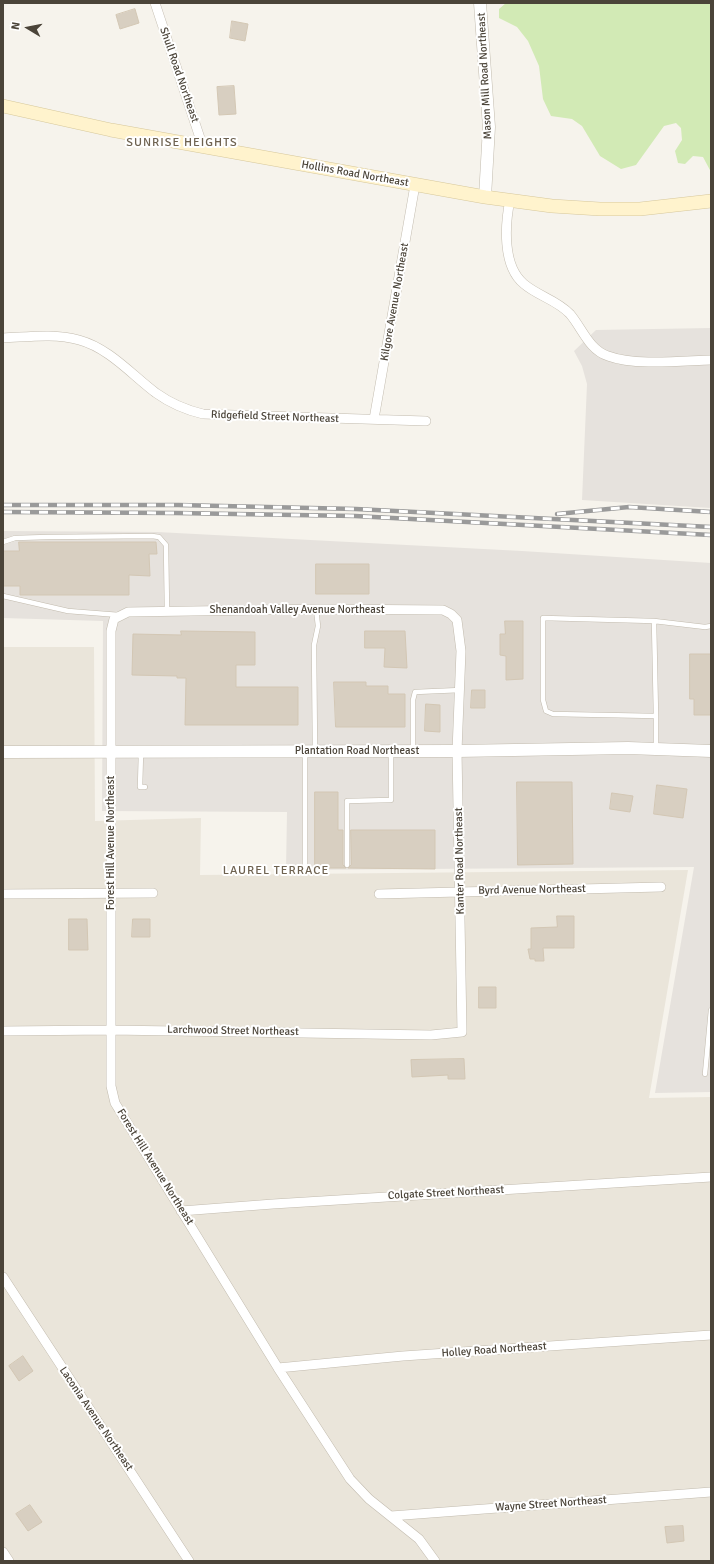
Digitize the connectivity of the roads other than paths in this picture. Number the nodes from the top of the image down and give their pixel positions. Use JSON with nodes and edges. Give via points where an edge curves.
{"nodes":[{"id":1,"x":155,"y":3,"type":"edge"},
{"id":2,"x":480,"y":3,"type":"edge"},
{"id":3,"x":3,"y":106,"type":"edge"},
{"id":4,"x":203,"y":148,"type":"junction"},
{"id":5,"x":415,"y":184,"type":"junction"},
{"id":6,"x":485,"y":197,"type":"junction"},
{"id":7,"x":510,"y":200,"type":"junction"},
{"id":8,"x":711,"y":201,"type":"edge"},
{"id":9,"x":3,"y":338,"type":"edge"},
{"id":10,"x":711,"y":360,"type":"edge"},
{"id":11,"x":374,"y":419,"type":"junction"},
{"id":12,"x":426,"y":421,"type":"dead end"},
{"id":13,"x":3,"y":542,"type":"edge"},
{"id":14,"x":3,"y":596,"type":"edge"},
{"id":15,"x":316,"y":609,"type":"junction"},
{"id":16,"x":167,"y":611,"type":"junction"},
{"id":17,"x":120,"y":615,"type":"junction"},
{"id":18,"x":654,"y":621,"type":"junction"},
{"id":19,"x":711,"y":626,"type":"edge"},
{"id":20,"x":461,"y":690,"type":"junction"},
{"id":21,"x":656,"y":716,"type":"junction"},
{"id":22,"x":656,"y":748,"type":"junction"},
{"id":23,"x":141,"y":751,"type":"junction"},
{"id":24,"x":310,"y":751,"type":"junction"},
{"id":25,"x":390,"y":751,"type":"junction"},
{"id":26,"x":413,"y":751,"type":"junction"},
{"id":27,"x":457,"y":751,"type":"junction"},
{"id":28,"x":711,"y":751,"type":"edge"},
{"id":29,"x":3,"y":752,"type":"edge"},
{"id":30,"x":111,"y":752,"type":"junction"},
{"id":31,"x":145,"y":787,"type":"dead end"},
{"id":32,"x":347,"y":865,"type":"dead end"},
{"id":33,"x":305,"y":866,"type":"dead end"},
{"id":34,"x":661,"y":888,"type":"dead end"},
{"id":35,"x":461,"y":892,"type":"junction"},
{"id":36,"x":153,"y":893,"type":"dead end"},
{"id":37,"x":3,"y":894,"type":"edge"},
{"id":38,"x":111,"y":894,"type":"junction"},
{"id":39,"x":379,"y":894,"type":"dead end"},
{"id":40,"x":711,"y":1010,"type":"edge"},
{"id":41,"x":111,"y":1030,"type":"junction"},
{"id":42,"x":3,"y":1031,"type":"edge"},
{"id":43,"x":462,"y":1032,"type":"joint"},
{"id":44,"x":705,"y":1074,"type":"dead end"},
{"id":45,"x":711,"y":1177,"type":"edge"},
{"id":46,"x":181,"y":1211,"type":"junction"},
{"id":47,"x":3,"y":1277,"type":"edge"},
{"id":48,"x":711,"y":1335,"type":"edge"},
{"id":49,"x":278,"y":1368,"type":"junction"},
{"id":50,"x":711,"y":1492,"type":"edge"},
{"id":51,"x":391,"y":1516,"type":"junction"},
{"id":52,"x":3,"y":1552,"type":"edge"},
{"id":53,"x":9,"y":1561,"type":"edge"},
{"id":54,"x":189,"y":1561,"type":"edge"},
{"id":55,"x":435,"y":1561,"type":"edge"}],
"edges":[{"from":1,"to":4,"type":"street","name":"Shull Road Northeast"},
{"from":2,"to":6,"type":"street","name":"Mason Mill Road Northeast","via":[[489,126]]},
{"from":3,"to":4,"type":"main road","name":"Hollins Road Northeast"},
{"from":4,"to":5,"type":"main road","name":"Hollins Road Northeast"},
{"from":5,"to":6,"type":"main road","name":"Hollins Road Northeast"},
{"from":5,"to":11,"type":"street","name":"Kilgore Avenue Northeast"},
{"from":6,"to":7,"type":"main road","name":"Hollins Road Northeast"},
{"from":7,"to":8,"type":"main road","name":"Hollins Road Northeast","via":[[600,209],[640,209]]},
{"from":7,"to":10,"type":"street","via":[[506,236],[508,252],[518,277],[524,284],[568,312],[600,354],[625,360]]},
{"from":9,"to":11,"type":"street","name":"Ridgefield Street Northeast","via":[[41,335],[80,340],[104,352],[157,394],[189,411],[203,414]]},
{"from":11,"to":12,"type":"street","name":"Ridgefield Street Northeast"},
{"from":13,"to":16,"type":"lane","via":[[15,538],[159,537],[166,545]]},
{"from":14,"to":17,"type":"lane","via":[[68,612]]},
{"from":15,"to":16,"type":"street","name":"Shenandoah Valley Avenue Northeast"},
{"from":15,"to":20,"type":"street","name":"Shenandoah Valley Avenue Northeast","via":[[443,610],[451,614],[459,625]]},
{"from":15,"to":24,"type":"lane","via":[[318,626],[314,645]]},
{"from":16,"to":17,"type":"street","name":"Shenandoah Valley Avenue Northeast","via":[[128,612]]},
{"from":17,"to":30,"type":"street","name":"Forest Hill Avenue Northeast","via":[[114,620],[111,631]]},
{"from":18,"to":19,"type":"lane"},
{"from":18,"to":21,"type":"lane"},
{"from":18,"to":21,"type":"lane","via":[[543,618],[543,700],[546,711],[553,714]]},
{"from":20,"to":26,"type":"lane","via":[[415,692]]},
{"from":20,"to":27,"type":"street","name":"Kanter Road Northeast"},
{"from":21,"to":22,"type":"lane"},
{"from":22,"to":27,"type":"street","name":"Plantation Road Northeast"},
{"from":22,"to":28,"type":"street","name":"Plantation Road Northeast"},
{"from":23,"to":24,"type":"street","name":"Plantation Road Northeast"},
{"from":23,"to":30,"type":"street","name":"Plantation Road Northeast"},
{"from":23,"to":31,"type":"lane","via":[[140,787]]},
{"from":24,"to":25,"type":"street","name":"Plantation Road Northeast"},
{"from":24,"to":33,"type":"lane"},
{"from":25,"to":26,"type":"street","name":"Plantation Road Northeast"},
{"from":25,"to":32,"type":"lane","via":[[391,800],[347,801]]},
{"from":26,"to":27,"type":"street","name":"Plantation Road Northeast"},
{"from":27,"to":35,"type":"street","name":"Kanter Road Northeast"},
{"from":29,"to":30,"type":"street","name":"Plantation Road Northeast"},
{"from":30,"to":38,"type":"street","name":"Forest Hill Avenue Northeast"},
{"from":34,"to":35,"type":"street","name":"Byrd Avenue Northeast"},
{"from":35,"to":39,"type":"street","name":"Byrd Avenue Northeast"},
{"from":35,"to":43,"type":"street","name":"Kanter Road Northeast"},
{"from":36,"to":38,"type":"street"},
{"from":37,"to":38,"type":"street"},
{"from":38,"to":41,"type":"street","name":"Forest Hill Avenue Northeast"},
{"from":40,"to":44,"type":"lane"},
{"from":41,"to":42,"type":"street","name":"Larchwood Street Northeast"},
{"from":41,"to":43,"type":"street","name":"Larchwood Street Northeast","via":[[431,1035]]},
{"from":41,"to":46,"type":"street","name":"Forest Hill Avenue Northeast","via":[[111,1086],[115,1102]]},
{"from":45,"to":46,"type":"street","name":"Colgate Street Northeast"},
{"from":46,"to":49,"type":"street","name":"Forest Hill Avenue Northeast"},
{"from":47,"to":54,"type":"street","name":"Laconia Avenue Northeast"},
{"from":48,"to":49,"type":"street","name":"Holley Road Northeast","via":[[403,1356]]},
{"from":49,"to":51,"type":"street","name":"Forest Hill Avenue Northeast","via":[[350,1479],[369,1499]]},
{"from":50,"to":51,"type":"street","name":"Wayne Street Northeast"},
{"from":51,"to":55,"type":"street","name":"Forest Hill Avenue Northeast","via":[[419,1539]]},
{"from":52,"to":53,"type":"street"}]}
